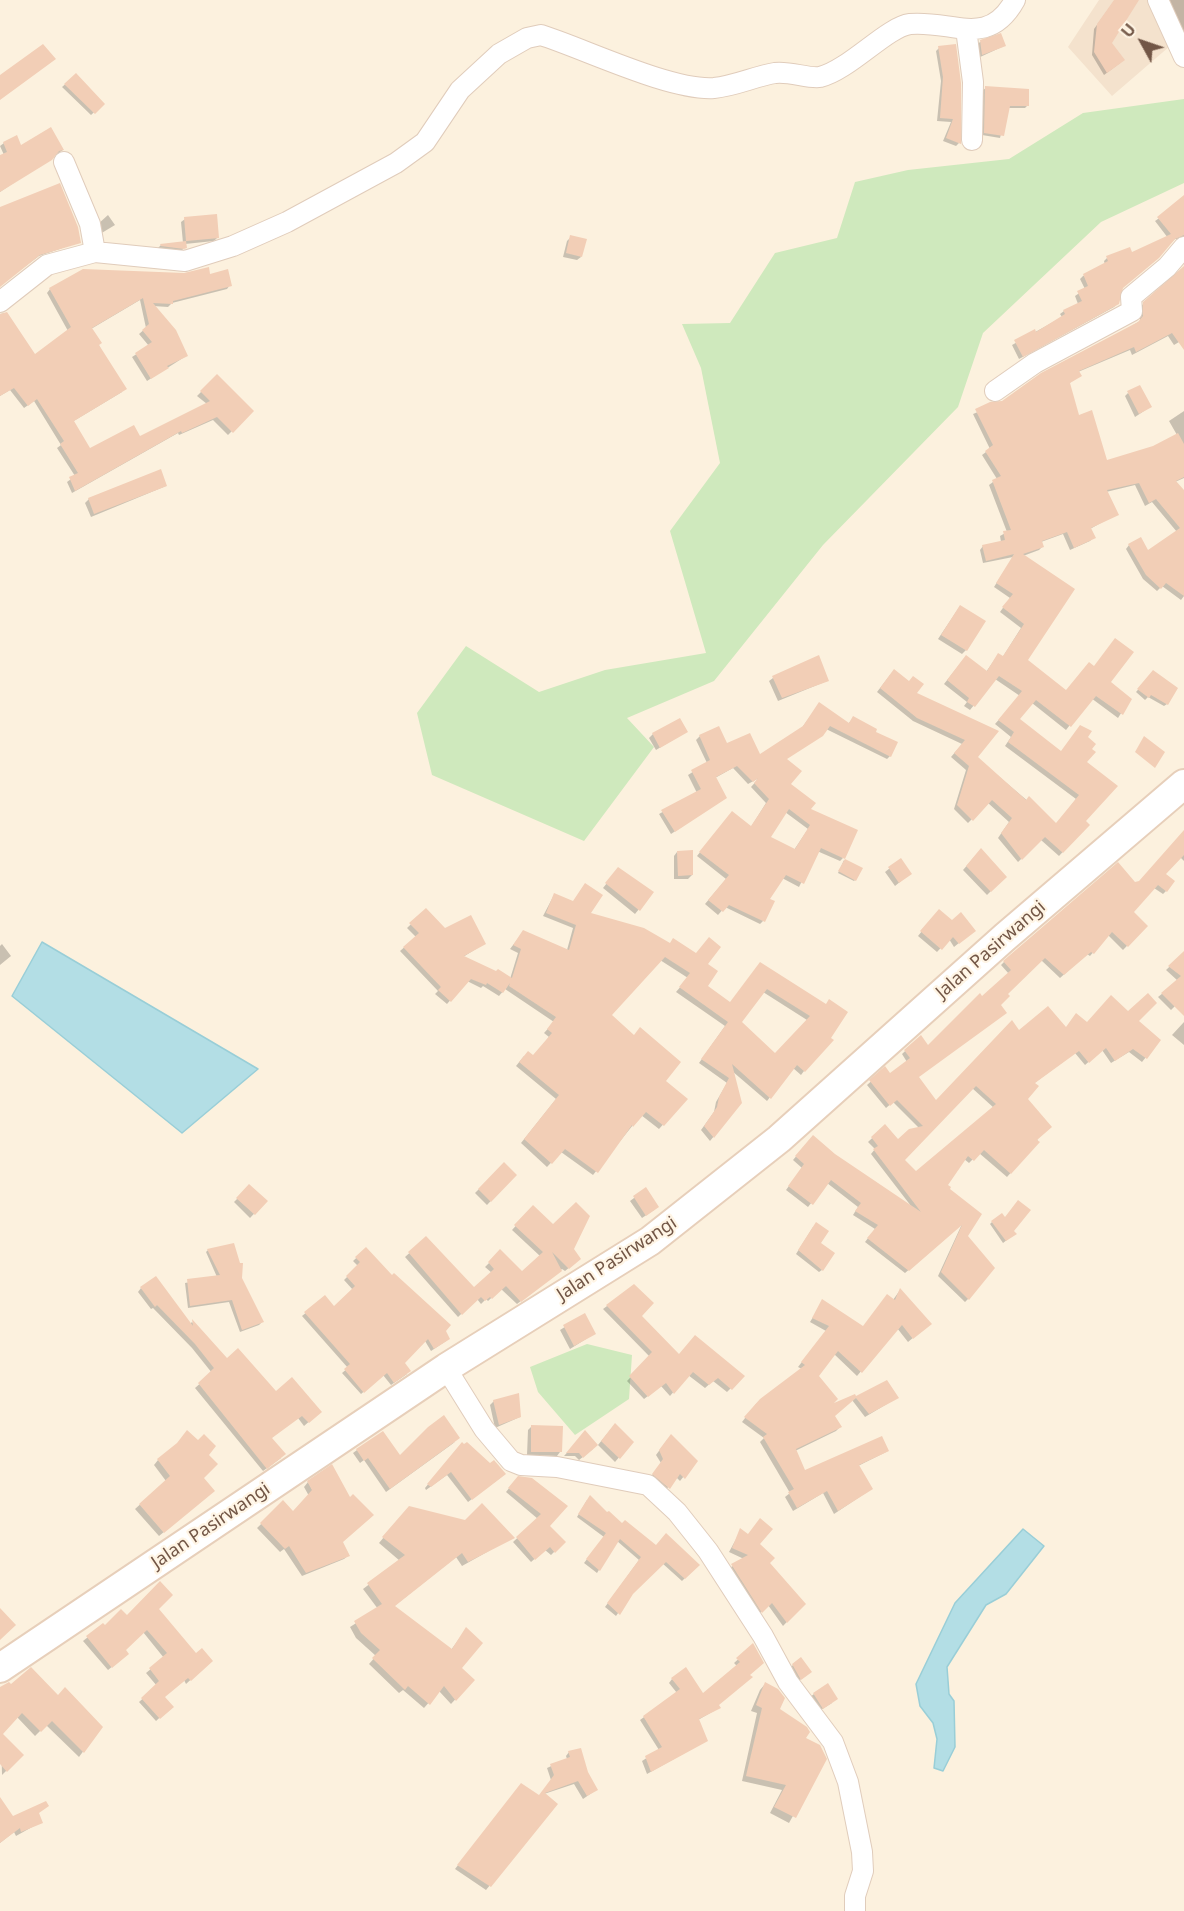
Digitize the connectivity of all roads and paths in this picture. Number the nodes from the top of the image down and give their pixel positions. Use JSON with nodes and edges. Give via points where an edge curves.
{"nodes":[{"id":1,"x":1015,"y":0,"type":"edge"},
{"id":2,"x":1158,"y":0,"type":"edge"},
{"id":3,"x":966,"y":29,"type":"junction"},
{"id":4,"x":1184,"y":57,"type":"edge"},
{"id":5,"x":972,"y":140,"type":"dead end"},
{"id":6,"x":64,"y":162,"type":"dead end"},
{"id":7,"x":1184,"y":247,"type":"edge"},
{"id":8,"x":95,"y":252,"type":"junction"},
{"id":9,"x":0,"y":302,"type":"edge"},
{"id":10,"x":995,"y":391,"type":"dead end"},
{"id":11,"x":1184,"y":784,"type":"edge"},
{"id":12,"x":446,"y":1368,"type":"junction"},
{"id":13,"x":0,"y":1668,"type":"edge"},
{"id":14,"x":855,"y":1911,"type":"edge"}],
"edges":[{"from":1,"to":3,"type":"street","via":[[1007,15],[993,26]]},
{"from":2,"to":4,"type":"street"},
{"from":3,"to":5,"type":"street","via":[[973,82]]},
{"from":3,"to":8,"type":"street","via":[[908,24],[853,61],[819,77],[773,73],[713,88],[685,87],[541,35],[527,38],[499,54],[460,90],[425,141],[396,163],[287,222],[233,246],[185,261]]},
{"from":6,"to":8,"type":"street","via":[[90,224]]},
{"from":7,"to":10,"type":"street","via":[[1131,297],[1132,311],[1035,363]]},
{"from":8,"to":9,"type":"street","via":[[47,265]]},
{"from":11,"to":12,"type":"street","name":"Jalan Pasirwangi","via":[[718,1190],[650,1241]]},
{"from":12,"to":13,"type":"street","name":"Jalan Pasirwangi"},
{"from":12,"to":14,"type":"street","via":[[484,1429],[511,1461],[648,1485],[677,1512],[708,1551],[764,1636],[788,1682],[833,1742],[848,1782],[862,1852],[863,1871]]}]}
